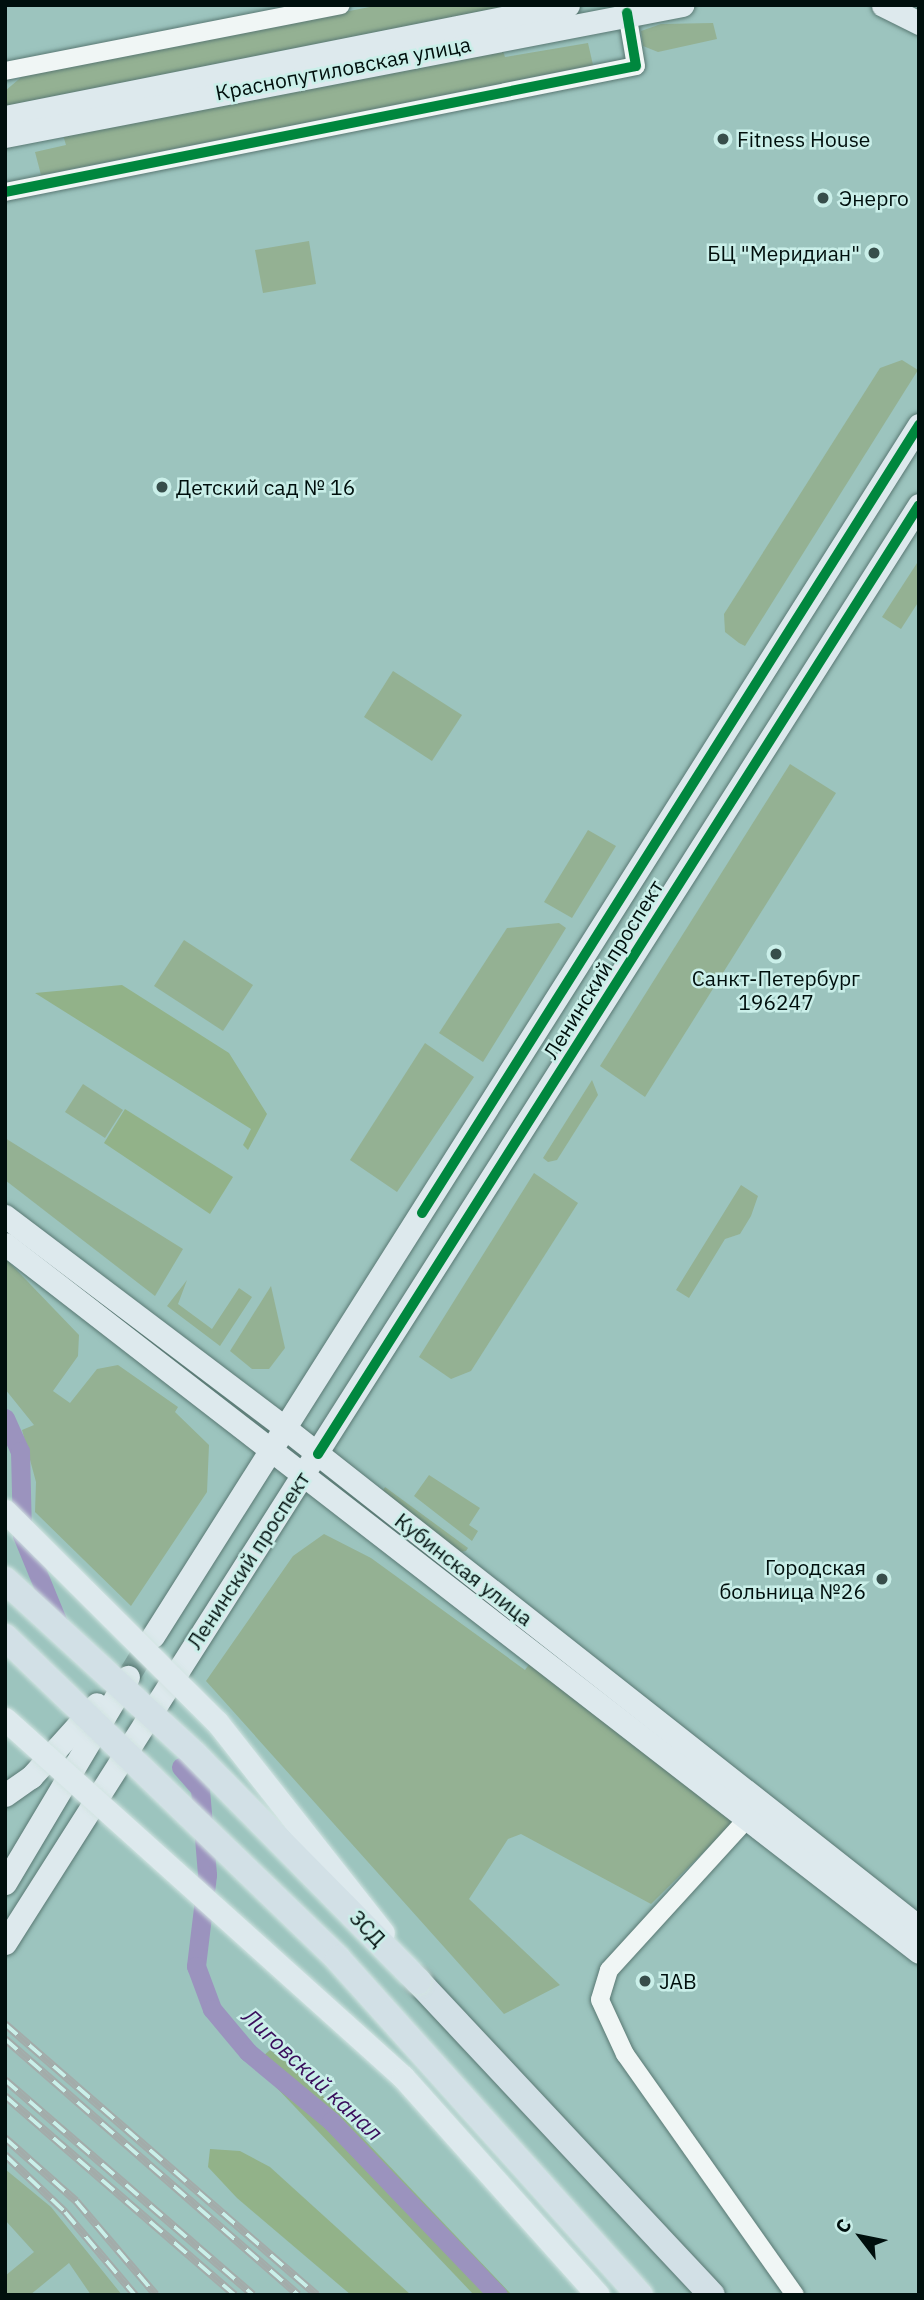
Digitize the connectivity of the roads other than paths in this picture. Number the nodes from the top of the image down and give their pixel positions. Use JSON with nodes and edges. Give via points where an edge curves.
{"nodes":[{"id":1,"x":341,"y":5,"type":"edge"},
{"id":2,"x":568,"y":5,"type":"edge"},
{"id":3,"x":682,"y":5,"type":"edge"},
{"id":4,"x":883,"y":5,"type":"edge"},
{"id":5,"x":627,"y":13,"type":"junction"},
{"id":6,"x":919,"y":23,"type":"edge"},
{"id":7,"x":5,"y":71,"type":"edge"},
{"id":8,"x":5,"y":117,"type":"edge"},
{"id":9,"x":5,"y":136,"type":"edge"},
{"id":10,"x":5,"y":192,"type":"edge"},
{"id":11,"x":919,"y":425,"type":"edge"},
{"id":12,"x":919,"y":505,"type":"edge"},
{"id":13,"x":5,"y":1216,"type":"edge"},
{"id":14,"x":5,"y":1244,"type":"edge"},
{"id":15,"x":285,"y":1428,"type":"junction"},
{"id":16,"x":271,"y":1451,"type":"junction"},
{"id":17,"x":318,"y":1454,"type":"junction"},
{"id":18,"x":304,"y":1475,"type":"junction"},
{"id":19,"x":5,"y":1511,"type":"edge"},
{"id":20,"x":5,"y":1580,"type":"edge"},
{"id":21,"x":153,"y":1636,"type":"tunnel mouth"},
{"id":22,"x":5,"y":1637,"type":"edge"},
{"id":23,"x":5,"y":1719,"type":"edge"},
{"id":24,"x":5,"y":1795,"type":"edge"},
{"id":25,"x":746,"y":1820,"type":"junction"},
{"id":26,"x":5,"y":1883,"type":"edge"},
{"id":27,"x":919,"y":1927,"type":"edge"},
{"id":28,"x":5,"y":1943,"type":"edge"},
{"id":29,"x":919,"y":1952,"type":"edge"},
{"id":30,"x":418,"y":1981,"type":"junction"},
{"id":31,"x":598,"y":2295,"type":"edge"},
{"id":32,"x":640,"y":2295,"type":"edge"},
{"id":33,"x":712,"y":2295,"type":"edge"},
{"id":34,"x":794,"y":2295,"type":"edge"}],
"edges":[{"from":1,"to":7,"type":"street"},
{"from":2,"to":8,"type":"main road","name":"Краснопутиловская улица"},
{"from":3,"to":5,"type":"main road","name":"Краснопутиловская улица"},
{"from":4,"to":6,"type":"main road"},
{"from":5,"to":9,"type":"main road","name":"Краснопутиловская улица"},
{"from":5,"to":10,"type":"street","via":[[636,66]]},
{"from":11,"to":15,"type":"main road","name":"Ленинский проспект"},
{"from":12,"to":17,"type":"main road","name":"Ленинский проспект"},
{"from":13,"to":15,"type":"main road","name":"Кубинская улица"},
{"from":14,"to":16,"type":"main road","name":"Кубинская улица"},
{"from":15,"to":16,"type":"main road","name":"Ленинский проспект"},
{"from":15,"to":17,"type":"main road","name":"Кубинская улица"},
{"from":16,"to":18,"type":"main road","name":"Кубинская улица"},
{"from":16,"to":21,"type":"main road","name":"Ленинский проспект"},
{"from":17,"to":18,"type":"main road","name":"Ленинский проспект"},
{"from":17,"to":27,"type":"main road","name":"Кубинская улица"},
{"from":18,"to":25,"type":"main road","name":"Кубинская улица"},
{"from":18,"to":28,"type":"main road","name":"Ленинский проспект"},
{"from":19,"to":30,"type":"main road","bridge":true,"via":[[217,1722]]},
{"from":20,"to":30,"type":"highway","name":"ЗСД","bridge":true,"via":[[194,1754]]},
{"from":22,"to":32,"type":"highway","name":"ЗСД","bridge":true,"via":[[338,1959]]},
{"from":23,"to":31,"type":"main road","bridge":true,"via":[[403,2077]]},
{"from":24,"to":26,"type":"main road","via":[[31,1777],[128,1677]]},
{"from":25,"to":29,"type":"main road","name":"Кубинская улица"},
{"from":25,"to":34,"type":"street","via":[[609,1969],[600,2000],[625,2054]]},
{"from":30,"to":33,"type":"highway","name":"ЗСД"}]}
